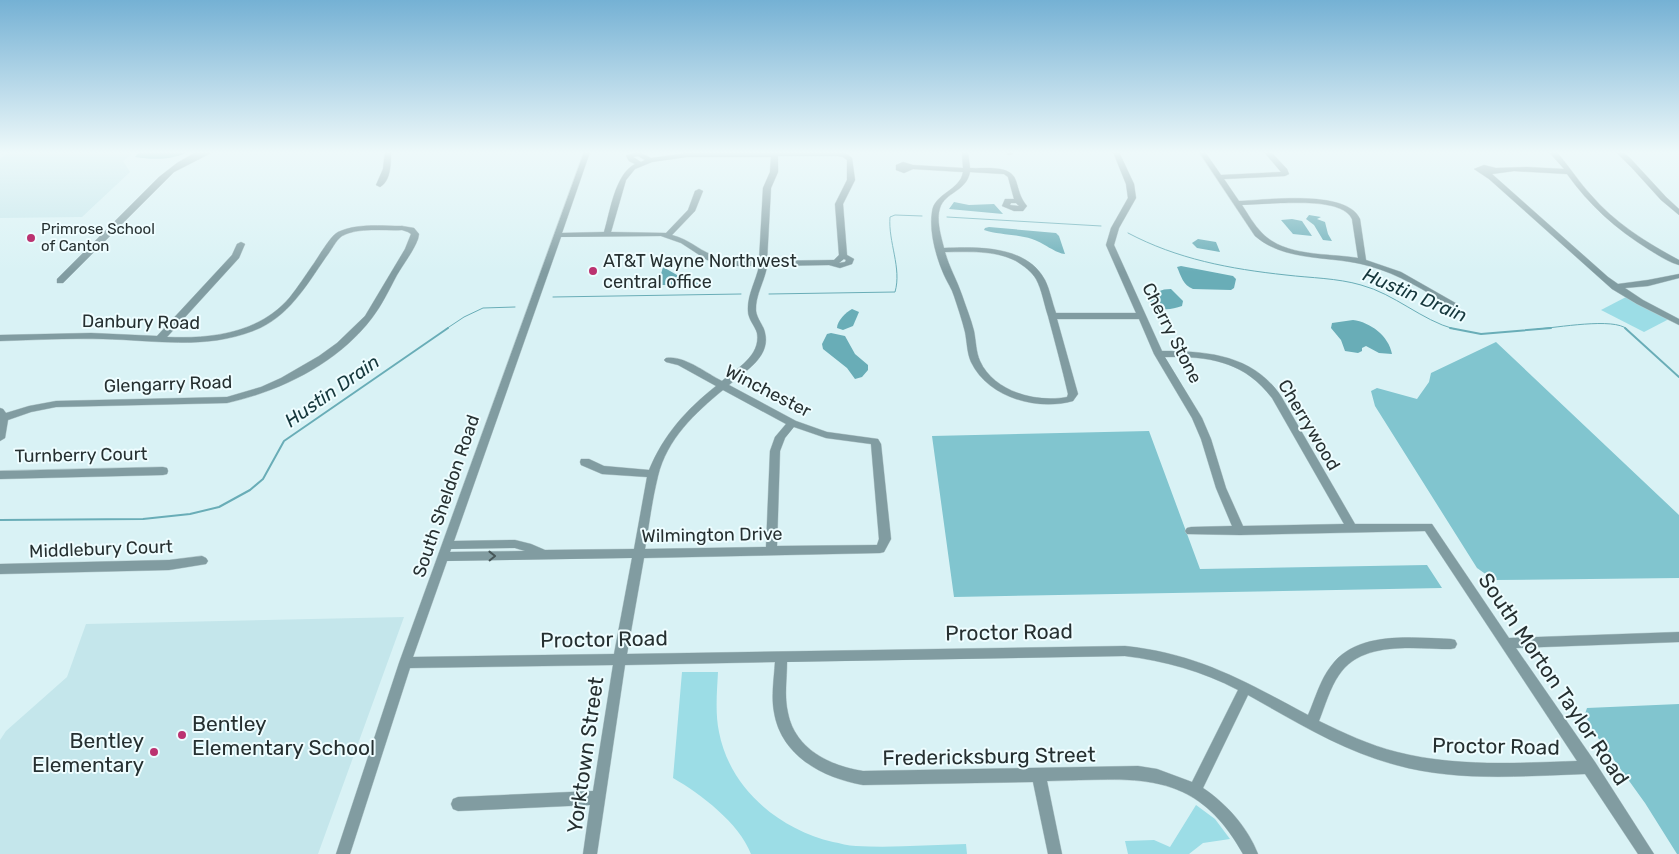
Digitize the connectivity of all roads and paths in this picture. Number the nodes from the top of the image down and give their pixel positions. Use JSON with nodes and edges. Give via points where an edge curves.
{"nodes":[{"id":1,"x":698,"y":191,"type":"dead end"},
{"id":2,"x":149,"y":192,"type":"edge"},
{"id":3,"x":573,"y":192,"type":"edge"},
{"id":4,"x":619,"y":192,"type":"edge"},
{"id":5,"x":767,"y":192,"type":"edge"},
{"id":6,"x":845,"y":192,"type":"edge"},
{"id":7,"x":952,"y":192,"type":"edge"},
{"id":8,"x":1017,"y":192,"type":"edge"},
{"id":9,"x":1131,"y":192,"type":"edge"},
{"id":10,"x":1229,"y":192,"type":"edge"},
{"id":11,"x":1507,"y":192,"type":"edge"},
{"id":12,"x":1584,"y":192,"type":"edge"},
{"id":13,"x":1657,"y":192,"type":"edge"},
{"id":14,"x":1018,"y":202,"type":"dead end"},
{"id":15,"x":1237,"y":203,"type":"junction"},
{"id":16,"x":1679,"y":213,"type":"edge"},
{"id":17,"x":414,"y":233,"type":"joint"},
{"id":18,"x":607,"y":234,"type":"junction"},
{"id":19,"x":558,"y":235,"type":"junction"},
{"id":20,"x":668,"y":235,"type":"junction"},
{"id":21,"x":241,"y":244,"type":"dead end"},
{"id":22,"x":941,"y":250,"type":"junction"},
{"id":23,"x":838,"y":260,"type":"junction"},
{"id":24,"x":1362,"y":261,"type":"junction"},
{"id":25,"x":1679,"y":263,"type":"edge"},
{"id":26,"x":764,"y":264,"type":"junction"},
{"id":27,"x":1679,"y":276,"type":"edge"},
{"id":28,"x":60,"y":281,"type":"dead end"},
{"id":29,"x":1615,"y":287,"type":"junction"},
{"id":30,"x":1455,"y":305,"type":"dead end"},
{"id":31,"x":1052,"y":316,"type":"junction"},
{"id":32,"x":1142,"y":316,"type":"junction"},
{"id":33,"x":1679,"y":322,"type":"edge"},
{"id":34,"x":0,"y":338,"type":"edge"},
{"id":35,"x":159,"y":340,"type":"junction"},
{"id":36,"x":1159,"y":354,"type":"junction"},
{"id":37,"x":669,"y":360,"type":"dead end"},
{"id":38,"x":720,"y":386,"type":"junction"},
{"id":39,"x":1,"y":416,"type":"edge"},
{"id":40,"x":792,"y":424,"type":"junction"},
{"id":41,"x":0,"y":438,"type":"edge"},
{"id":42,"x":585,"y":462,"type":"dead end"},
{"id":43,"x":163,"y":470,"type":"dead end"},
{"id":44,"x":653,"y":474,"type":"junction"},
{"id":45,"x":0,"y":475,"type":"edge"},
{"id":46,"x":1352,"y":529,"type":"junction"},
{"id":47,"x":1192,"y":531,"type":"dead end"},
{"id":48,"x":1240,"y":531,"type":"junction"},
{"id":49,"x":880,"y":549,"type":"joint"},
{"id":50,"x":446,"y":551,"type":"junction"},
{"id":51,"x":771,"y":552,"type":"junction"},
{"id":52,"x":638,"y":554,"type":"junction"},
{"id":53,"x":202,"y":561,"type":"dead end"},
{"id":54,"x":0,"y":569,"type":"edge"},
{"id":55,"x":1679,"y":637,"type":"edge"},
{"id":56,"x":1506,"y":643,"type":"junction"},
{"id":57,"x":1451,"y":644,"type":"dead end"},
{"id":58,"x":781,"y":656,"type":"junction"},
{"id":59,"x":619,"y":659,"type":"junction"},
{"id":60,"x":405,"y":663,"type":"junction"},
{"id":61,"x":1245,"y":688,"type":"junction"},
{"id":62,"x":1311,"y":723,"type":"junction"},
{"id":63,"x":1590,"y":767,"type":"junction"},
{"id":64,"x":1039,"y":775,"type":"junction"},
{"id":65,"x":1195,"y":790,"type":"junction"},
{"id":66,"x":599,"y":798,"type":"junction"},
{"id":67,"x":458,"y":804,"type":"dead end"},
{"id":68,"x":343,"y":854,"type":"edge"},
{"id":69,"x":590,"y":854,"type":"edge"},
{"id":70,"x":1055,"y":854,"type":"edge"},
{"id":71,"x":1251,"y":854,"type":"edge"},
{"id":72,"x":1647,"y":854,"type":"edge"}],
"edges":[{"from":1,"to":20,"type":"street","via":[[690,211]]},
{"from":2,"to":28,"type":"street"},
{"from":3,"to":19,"type":"street","name":"South Sheldon Road"},
{"from":4,"to":18,"type":"street"},
{"from":5,"to":26,"type":"street"},
{"from":6,"to":23,"type":"street","via":[[839,204]]},
{"from":7,"to":22,"type":"street","via":[[937,205]]},
{"from":8,"to":14,"type":"street"},
{"from":9,"to":32,"type":"street","name":"Cherry Stone","via":[[1132,198],[1115,228],[1110,245]]},
{"from":10,"to":15,"type":"street"},
{"from":11,"to":29,"type":"street"},
{"from":12,"to":25,"type":"street","via":[[1619,225]]},
{"from":13,"to":16,"type":"street"},
{"from":15,"to":24,"type":"street","via":[[1261,237],[1274,246]]},
{"from":15,"to":24,"type":"street","via":[[1321,202],[1340,206],[1355,218]]},
{"from":17,"to":35,"type":"street","name":"Danbury Road","via":[[402,228],[359,229],[343,233],[334,238],[292,300],[270,318],[217,339]]},
{"from":17,"to":39,"type":"street","name":"Glengarry Road","via":[[374,309],[362,324],[335,348],[276,385],[227,400],[56,404]]},
{"from":18,"to":19,"type":"street"},
{"from":18,"to":20,"type":"street"},
{"from":19,"to":50,"type":"street","name":"South Sheldon Road"},
{"from":20,"to":26,"type":"street","via":[[716,260]]},
{"from":21,"to":35,"type":"street","via":[[236,256]]},
{"from":22,"to":31,"type":"street","via":[[989,251],[1021,261],[1040,278]]},
{"from":22,"to":31,"type":"street","via":[[948,276],[957,292],[974,357],[984,375],[1003,389],[1024,398],[1046,401],[1070,399],[1073,394]]},
{"from":23,"to":23,"type":"street","via":[[840,266],[848,264],[850,259]]},
{"from":23,"to":26,"type":"street"},
{"from":24,"to":30,"type":"street","via":[[1419,281]]},
{"from":26,"to":38,"type":"street","name":"Yorktown Street","via":[[752,307],[761,333],[760,347],[753,359]]},
{"from":27,"to":29,"type":"street"},
{"from":29,"to":33,"type":"street"},
{"from":31,"to":32,"type":"street"},
{"from":32,"to":36,"type":"street","name":"Cherry Stone"},
{"from":34,"to":35,"type":"street","name":"Danbury Road","via":[[101,336]]},
{"from":36,"to":46,"type":"street","name":"Cherrywood","via":[[1196,354],[1223,359],[1249,370],[1265,383],[1276,396]]},
{"from":36,"to":48,"type":"street","name":"Cherry Stone","via":[[1197,418]]},
{"from":37,"to":38,"type":"street","name":"Winchester"},
{"from":38,"to":40,"type":"street","name":"Winchester"},
{"from":38,"to":44,"type":"street","name":"Yorktown Street","via":[[678,424],[661,452]]},
{"from":39,"to":41,"type":"street"},
{"from":40,"to":49,"type":"street","name":"Winchester","via":[[826,435],[876,443],[885,539]]},
{"from":40,"to":51,"type":"street","via":[[780,437],[775,451]]},
{"from":42,"to":44,"type":"street","via":[[602,470]]},
{"from":43,"to":45,"type":"street","name":"Turnberry Court"},
{"from":44,"to":52,"type":"street","name":"Yorktown Street"},
{"from":46,"to":48,"type":"street"},
{"from":46,"to":56,"type":"street","name":"South Morton Taylor Road","via":[[1428,527]]},
{"from":47,"to":48,"type":"street"},
{"from":49,"to":51,"type":"street","name":"Wilmington Drive"},
{"from":50,"to":52,"type":"street","name":"Wilmington Drive","via":[[515,544],[544,555]]},
{"from":50,"to":60,"type":"street","name":"South Sheldon Road"},
{"from":51,"to":52,"type":"street","name":"Wilmington Drive"},
{"from":52,"to":59,"type":"street","name":"Yorktown Street"},
{"from":53,"to":54,"type":"street","name":"Middlebury Court","via":[[169,566]]},
{"from":55,"to":56,"type":"street"},
{"from":56,"to":63,"type":"street","name":"South Morton Taylor Road"},
{"from":57,"to":62,"type":"street","via":[[1376,646],[1362,648],[1349,655],[1335,670]]},
{"from":58,"to":59,"type":"street","name":"Proctor Road"},
{"from":58,"to":61,"type":"street","name":"Proctor Road","via":[[1124,651],[1187,663]]},
{"from":58,"to":64,"type":"street","name":"Fredericksburg Street","via":[[780,702],[784,724],[800,749],[825,768],[863,778]]},
{"from":59,"to":60,"type":"street","name":"Proctor Road"},
{"from":59,"to":66,"type":"street","name":"Yorktown Street"},
{"from":60,"to":68,"type":"street","name":"South Sheldon Road"},
{"from":61,"to":62,"type":"street","name":"Proctor Road"},
{"from":61,"to":65,"type":"street"},
{"from":62,"to":63,"type":"street","name":"Proctor Road","via":[[1368,750],[1429,766],[1468,770]]},
{"from":63,"to":72,"type":"street","name":"South Morton Taylor Road"},
{"from":64,"to":65,"type":"street","name":"Fredericksburg Street","via":[[1145,773],[1172,779]]},
{"from":64,"to":70,"type":"street"},
{"from":65,"to":71,"type":"street","name":"Fredericksburg Street","via":[[1228,818]]},
{"from":66,"to":67,"type":"street"},
{"from":66,"to":69,"type":"street","name":"Yorktown Street"}]}
